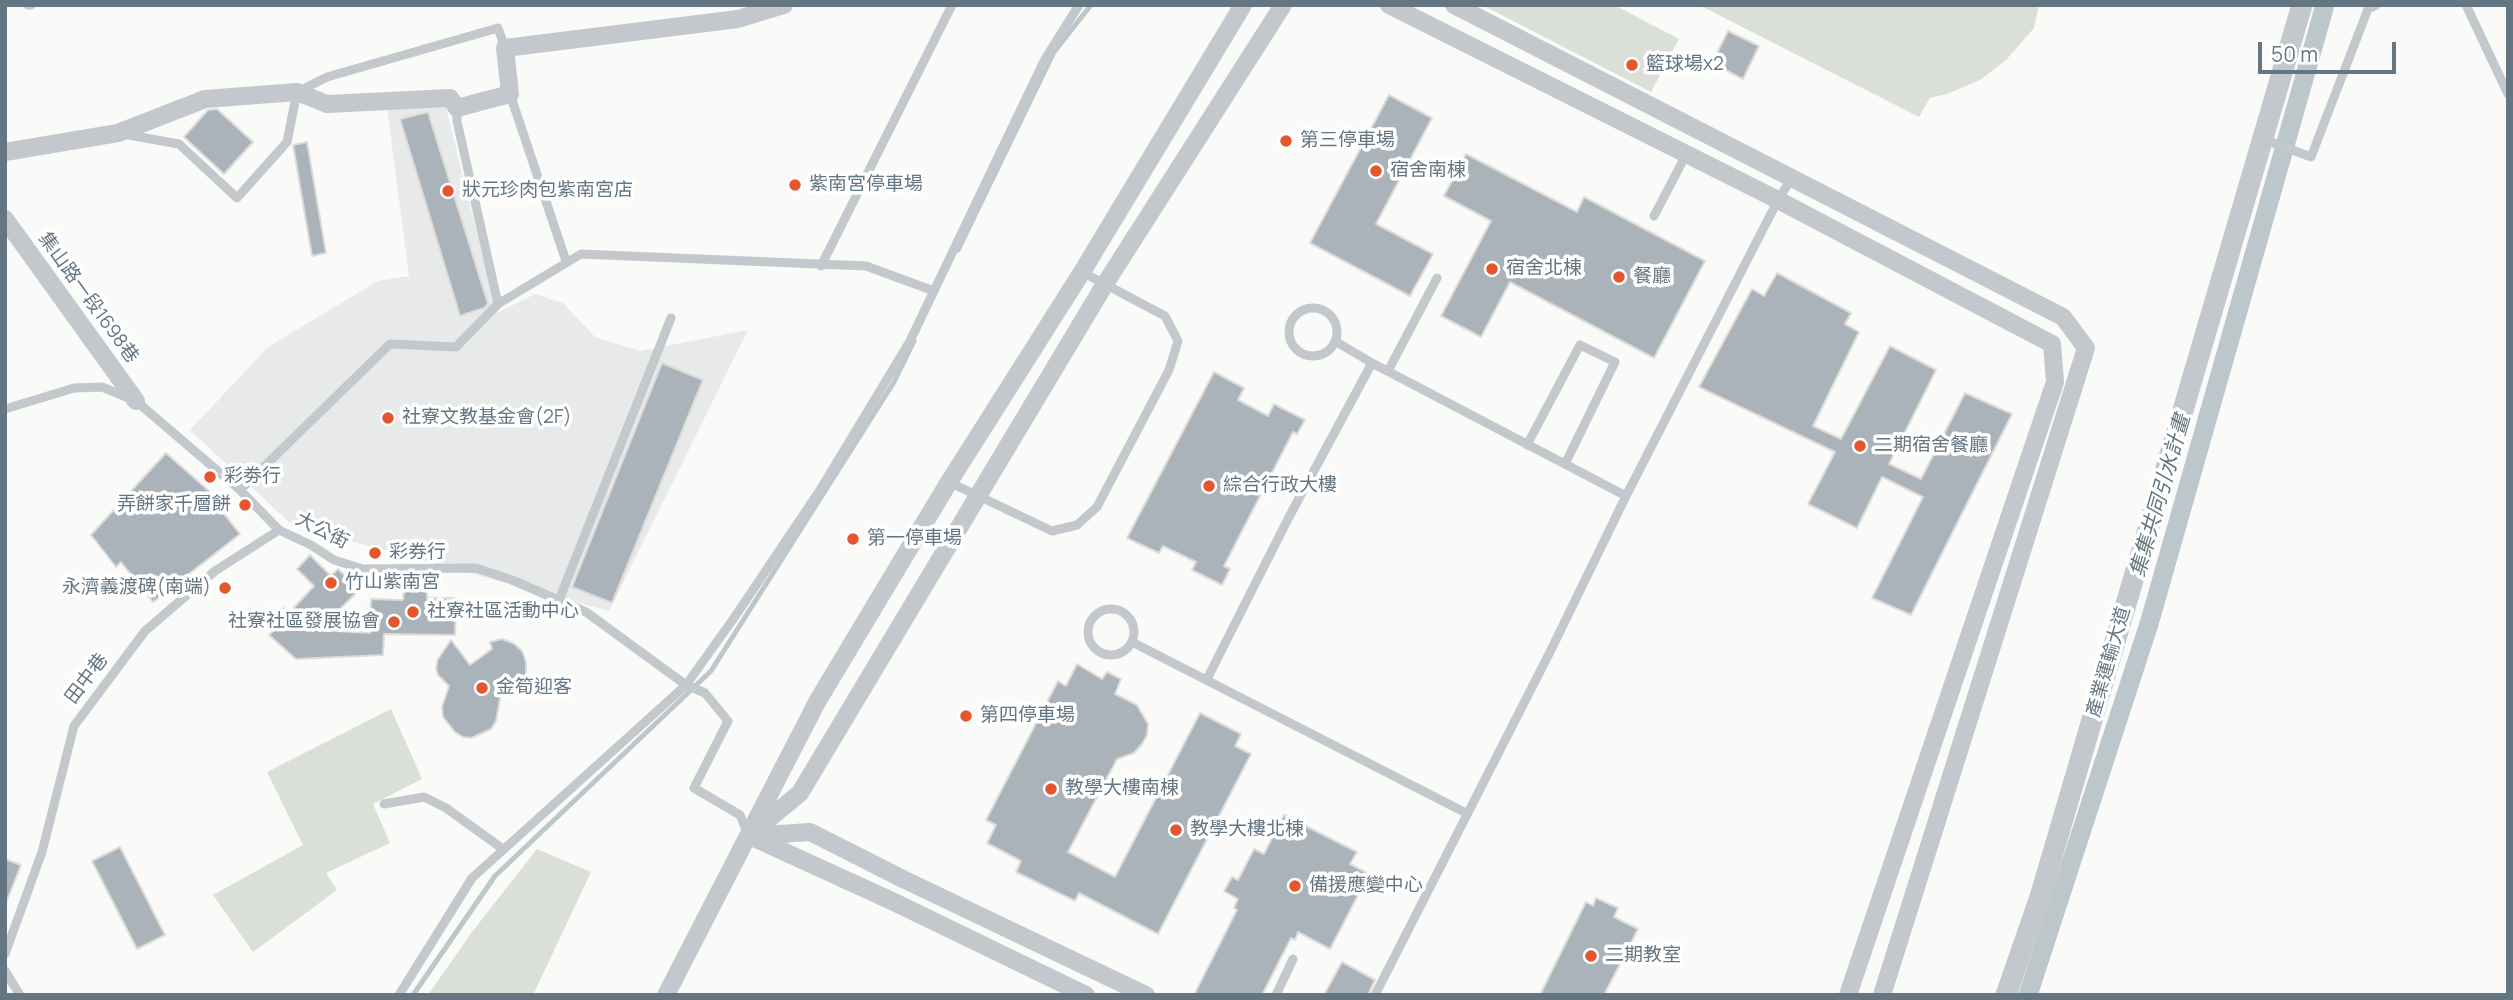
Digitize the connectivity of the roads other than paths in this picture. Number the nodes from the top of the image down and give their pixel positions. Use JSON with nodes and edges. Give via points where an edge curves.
{"nodes":[{"id":1,"x":784,"y":5,"type":"edge"},
{"id":2,"x":952,"y":5,"type":"edge"},
{"id":3,"x":1079,"y":5,"type":"edge"},
{"id":4,"x":1244,"y":5,"type":"edge"},
{"id":5,"x":1283,"y":5,"type":"edge"},
{"id":6,"x":1390,"y":5,"type":"edge"},
{"id":7,"x":1454,"y":5,"type":"edge"},
{"id":8,"x":2302,"y":5,"type":"edge"},
{"id":9,"x":2376,"y":5,"type":"edge"},
{"id":10,"x":2466,"y":5,"type":"edge"},
{"id":11,"x":505,"y":48,"type":"junction"},
{"id":12,"x":297,"y":92,"type":"junction"},
{"id":13,"x":510,"y":94,"type":"junction"},
{"id":14,"x":2508,"y":94,"type":"edge"},
{"id":15,"x":457,"y":108,"type":"junction"},
{"id":16,"x":118,"y":133,"type":"junction"},
{"id":17,"x":2263,"y":139,"type":"junction"},
{"id":18,"x":5,"y":152,"type":"edge"},
{"id":19,"x":1687,"y":153,"type":"junction"},
{"id":20,"x":1791,"y":179,"type":"junction"},
{"id":21,"x":1778,"y":200,"type":"junction"},
{"id":22,"x":1654,"y":216,"type":"dead end"},
{"id":23,"x":5,"y":219,"type":"edge"},
{"id":24,"x":566,"y":261,"type":"junction"},
{"id":25,"x":821,"y":266,"type":"junction"},
{"id":26,"x":1082,"y":272,"type":"junction"},
{"id":27,"x":1437,"y":278,"type":"dead end"},
{"id":28,"x":1105,"y":284,"type":"junction"},
{"id":29,"x":934,"y":291,"type":"junction"},
{"id":30,"x":498,"y":304,"type":"junction"},
{"id":31,"x":671,"y":318,"type":"dead end"},
{"id":32,"x":1335,"y":341,"type":"junction"},
{"id":33,"x":1372,"y":363,"type":"junction"},
{"id":34,"x":1388,"y":371,"type":"junction"},
{"id":35,"x":136,"y":401,"type":"junction"},
{"id":36,"x":5,"y":409,"type":"edge"},
{"id":37,"x":1527,"y":444,"type":"junction"},
{"id":38,"x":1565,"y":464,"type":"junction"},
{"id":39,"x":949,"y":482,"type":"junction"},
{"id":40,"x":240,"y":490,"type":"junction"},
{"id":41,"x":977,"y":496,"type":"junction"},
{"id":42,"x":1626,"y":496,"type":"junction"},
{"id":43,"x":279,"y":530,"type":"junction"},
{"id":44,"x":559,"y":600,"type":"junction"},
{"id":45,"x":1132,"y":642,"type":"junction"},
{"id":46,"x":1207,"y":679,"type":"junction"},
{"id":47,"x":686,"y":685,"type":"junction"},
{"id":48,"x":1934,"y":741,"type":"junction"},
{"id":49,"x":1959,"y":747,"type":"junction"},
{"id":50,"x":384,"y":804,"type":"dead end"},
{"id":51,"x":1466,"y":813,"type":"junction"},
{"id":52,"x":749,"y":836,"type":"junction"},
{"id":53,"x":503,"y":849,"type":"junction"},
{"id":54,"x":1870,"y":929,"type":"junction"},
{"id":55,"x":1901,"y":935,"type":"junction"},
{"id":56,"x":5,"y":954,"type":"edge"},
{"id":57,"x":1293,"y":959,"type":"dead end"},
{"id":58,"x":5,"y":971,"type":"edge"},
{"id":59,"x":20,"y":995,"type":"edge"},
{"id":60,"x":399,"y":995,"type":"edge"},
{"id":61,"x":666,"y":995,"type":"edge"},
{"id":62,"x":1086,"y":995,"type":"edge"},
{"id":63,"x":1146,"y":995,"type":"edge"},
{"id":64,"x":1276,"y":995,"type":"edge"},
{"id":65,"x":1375,"y":995,"type":"edge"},
{"id":66,"x":1848,"y":995,"type":"edge"},
{"id":67,"x":1882,"y":995,"type":"edge"},
{"id":68,"x":2006,"y":995,"type":"edge"}],
"edges":[{"from":1,"to":11,"type":"street","via":[[738,19]]},
{"from":2,"to":25,"type":"lane"},
{"from":3,"to":29,"type":"lane","via":[[1044,61]]},
{"from":4,"to":26,"type":"street"},
{"from":5,"to":28,"type":"street"},
{"from":6,"to":19,"type":"street"},
{"from":7,"to":20,"type":"street"},
{"from":8,"to":17,"type":"street","name":"產業運輸大道"},
{"from":9,"to":17,"type":"lane","via":[[2368,9],[2311,157]]},
{"from":10,"to":14,"type":"lane"},
{"from":11,"to":12,"type":"lane","via":[[498,28],[327,77]]},
{"from":11,"to":13,"type":"street"},
{"from":12,"to":15,"type":"street","via":[[327,104],[450,98]]},
{"from":12,"to":16,"type":"street","via":[[205,99]]},
{"from":12,"to":16,"type":"lane","via":[[286,142],[237,198],[179,144]]},
{"from":13,"to":15,"type":"street"},
{"from":13,"to":24,"type":"lane"},
{"from":15,"to":30,"type":"lane"},
{"from":16,"to":18,"type":"street"},
{"from":17,"to":68,"type":"street","name":"產業運輸大道","via":[[2044,884]]},
{"from":19,"to":21,"type":"street"},
{"from":19,"to":22,"type":"lane"},
{"from":20,"to":21,"type":"lane"},
{"from":20,"to":49,"type":"street","via":[[2063,317],[2086,348]]},
{"from":21,"to":42,"type":"lane"},
{"from":21,"to":48,"type":"street","via":[[2052,344],[2055,382]]},
{"from":23,"to":35,"type":"street","name":"集山路一段1698巷"},
{"from":24,"to":25,"type":"lane","via":[[581,254]]},
{"from":24,"to":30,"type":"lane"},
{"from":25,"to":29,"type":"lane","via":[[866,266]]},
{"from":26,"to":28,"type":"lane"},
{"from":26,"to":39,"type":"street"},
{"from":27,"to":34,"type":"lane"},
{"from":28,"to":41,"type":"street"},
{"from":28,"to":41,"type":"lane","via":[[1165,316],[1178,341],[1169,370],[1097,507],[1077,526],[1052,531]]},
{"from":29,"to":47,"type":"lane","via":[[910,341],[820,490]]},
{"from":30,"to":40,"type":"lane","via":[[456,347],[390,344]]},
{"from":31,"to":44,"type":"lane"},
{"from":32,"to":32,"type":"lane","via":[[1337,327],[1328,312],[1312,307],[1296,313],[1288,328],[1292,345],[1305,355],[1322,355]]},
{"from":32,"to":33,"type":"lane"},
{"from":33,"to":34,"type":"lane"},
{"from":33,"to":46,"type":"lane"},
{"from":34,"to":37,"type":"lane"},
{"from":35,"to":36,"type":"lane","name":"大公街","via":[[102,387],[74,388]]},
{"from":35,"to":40,"type":"lane","name":"大公街"},
{"from":37,"to":38,"type":"lane"},
{"from":37,"to":38,"type":"lane","via":[[1580,345],[1615,362]]},
{"from":38,"to":42,"type":"lane"},
{"from":39,"to":41,"type":"lane"},
{"from":39,"to":52,"type":"street","via":[[817,702]]},
{"from":40,"to":43,"type":"lane","name":"大公街"},
{"from":41,"to":52,"type":"street","via":[[800,793]]},
{"from":42,"to":51,"type":"lane"},
{"from":43,"to":44,"type":"lane","name":"大公街","via":[[334,560],[363,569],[476,568]]},
{"from":43,"to":56,"type":"lane","name":"田中巷","via":[[215,571],[145,631],[74,726],[42,852]]},
{"from":44,"to":47,"type":"lane","name":"大公街","via":[[586,612]]},
{"from":45,"to":45,"type":"lane","via":[[1134,628],[1126,614],[1111,609],[1096,614],[1088,628],[1091,644],[1103,654],[1119,654]]},
{"from":45,"to":46,"type":"lane"},
{"from":46,"to":51,"type":"lane"},
{"from":47,"to":52,"type":"lane","name":"大公街","via":[[705,693],[728,721],[694,788],[740,815]]},
{"from":47,"to":53,"type":"lane"},
{"from":48,"to":49,"type":"street"},
{"from":48,"to":54,"type":"street"},
{"from":49,"to":55,"type":"street"},
{"from":50,"to":53,"type":"lane","via":[[424,797]]},
{"from":51,"to":65,"type":"lane"},
{"from":52,"to":61,"type":"street"},
{"from":52,"to":62,"type":"street"},
{"from":52,"to":63,"type":"street","via":[[810,832]]},
{"from":53,"to":60,"type":"lane","via":[[472,878]]},
{"from":54,"to":55,"type":"street"},
{"from":54,"to":66,"type":"street"},
{"from":55,"to":67,"type":"street"},
{"from":57,"to":64,"type":"lane"},
{"from":58,"to":59,"type":"lane"}]}
